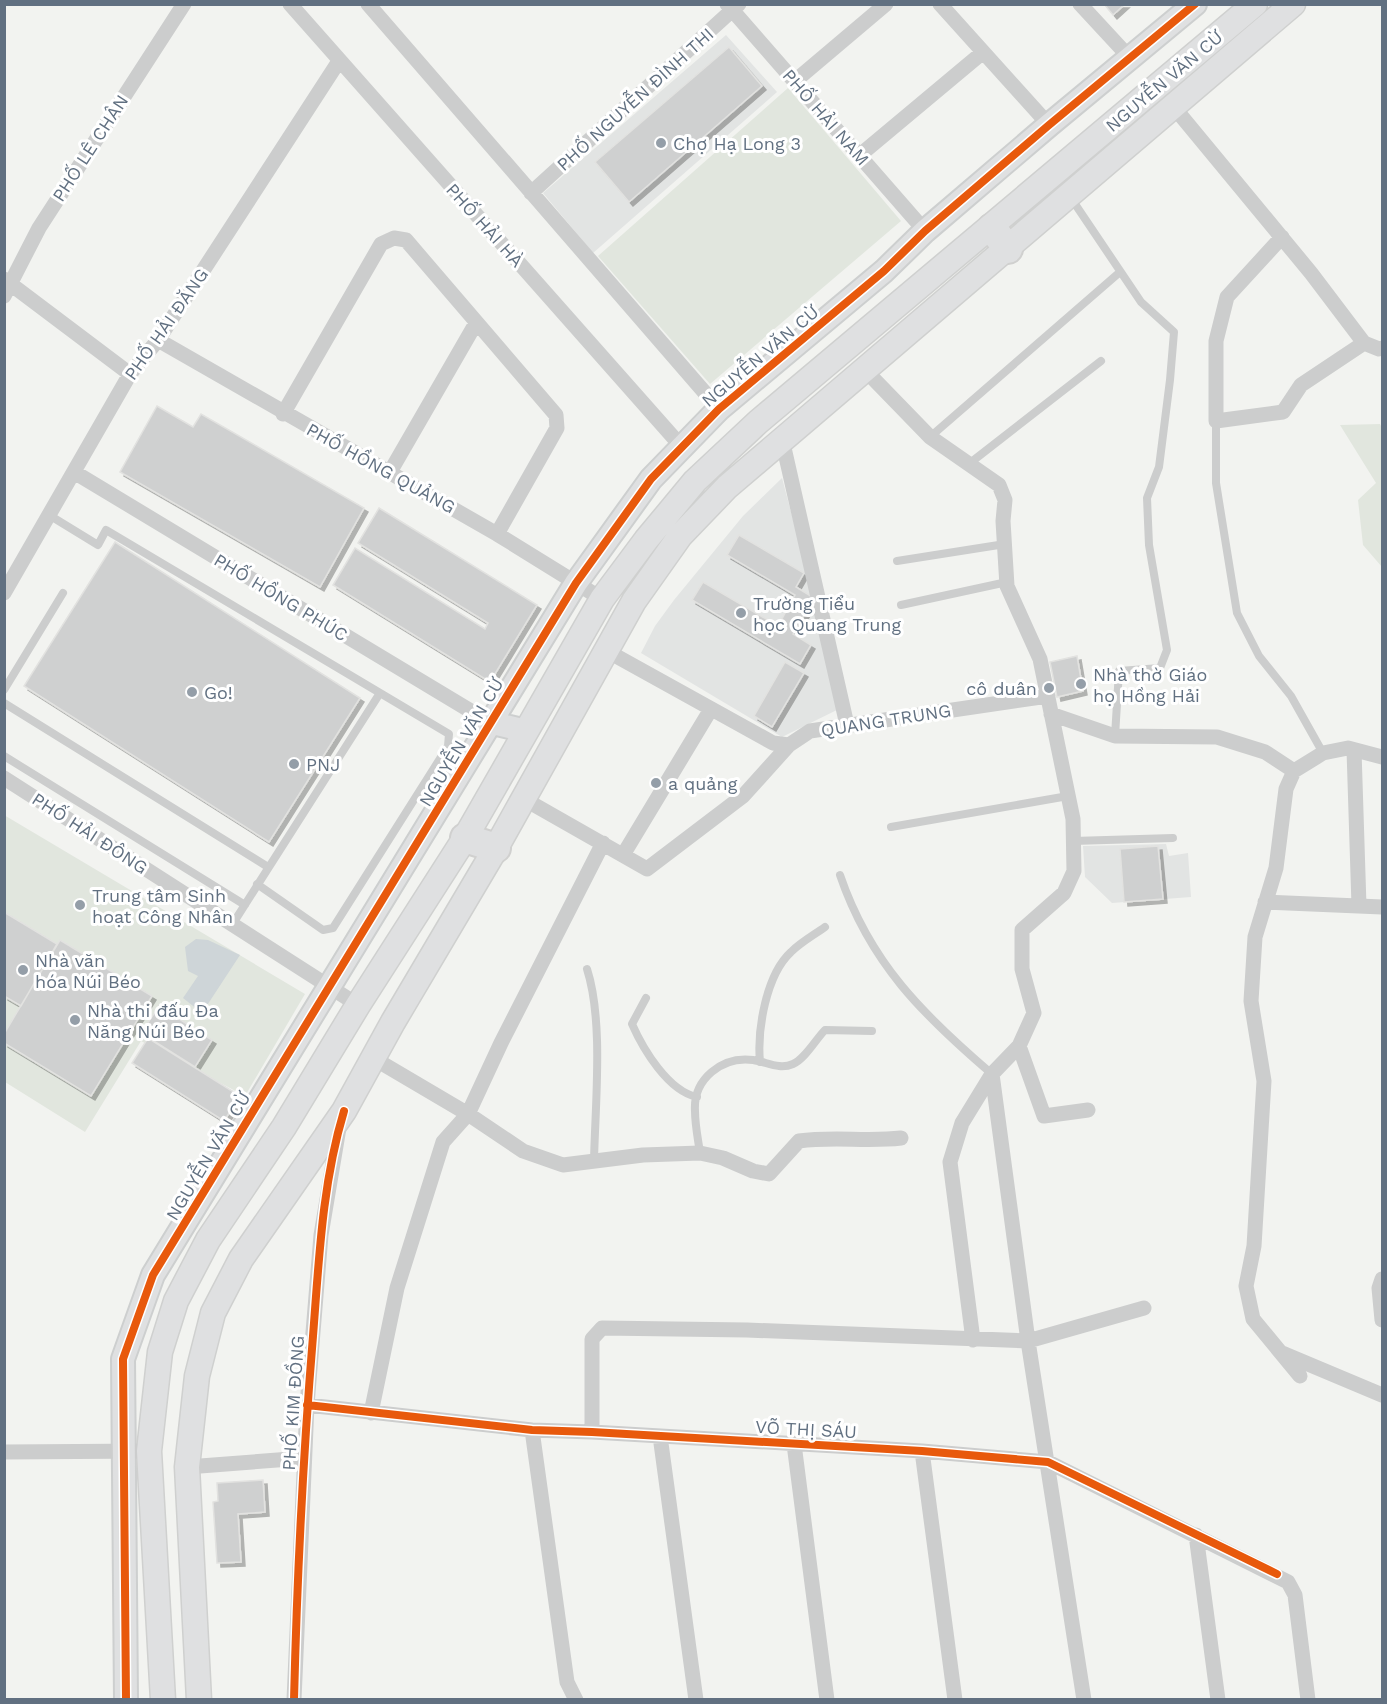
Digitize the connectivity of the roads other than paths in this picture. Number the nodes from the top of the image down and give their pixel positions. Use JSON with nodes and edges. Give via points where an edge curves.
{"nodes":[{"id":1,"x":184,"y":4,"type":"edge"},
{"id":2,"x":290,"y":4,"type":"edge"},
{"id":3,"x":368,"y":4,"type":"edge"},
{"id":4,"x":886,"y":4,"type":"edge"},
{"id":5,"x":940,"y":4,"type":"edge"},
{"id":6,"x":1080,"y":4,"type":"edge"},
{"id":7,"x":1195,"y":4,"type":"edge"},
{"id":8,"x":1255,"y":4,"type":"edge"},
{"id":9,"x":1293,"y":4,"type":"edge"},
{"id":10,"x":733,"y":7,"type":"edge"},
{"id":11,"x":982,"y":53,"type":"junction"},
{"id":12,"x":1130,"y":58,"type":"junction"},
{"id":13,"x":339,"y":62,"type":"junction"},
{"id":14,"x":795,"y":81,"type":"junction"},
{"id":15,"x":1173,"y":106,"type":"junction"},
{"id":16,"x":1049,"y":125,"type":"junction"},
{"id":17,"x":860,"y":155,"type":"junction"},
{"id":18,"x":531,"y":193,"type":"junction"},
{"id":19,"x":1069,"y":194,"type":"junction"},
{"id":20,"x":926,"y":231,"type":"junction"},
{"id":21,"x":1282,"y":237,"type":"junction"},
{"id":22,"x":1000,"y":238,"type":"junction"},
{"id":23,"x":884,"y":271,"type":"junction"},
{"id":24,"x":1120,"y":272,"type":"junction"},
{"id":25,"x":7,"y":286,"type":"edge"},
{"id":26,"x":906,"y":300,"type":"junction"},
{"id":27,"x":476,"y":323,"type":"junction"},
{"id":28,"x":158,"y":340,"type":"junction"},
{"id":29,"x":1364,"y":343,"type":"junction"},
{"id":30,"x":1383,"y":348,"type":"edge"},
{"id":31,"x":1101,"y":361,"type":"dead end"},
{"id":32,"x":864,"y":369,"type":"junction"},
{"id":33,"x":130,"y":374,"type":"junction"},
{"id":34,"x":736,"y":394,"type":"junction"},
{"id":35,"x":719,"y":409,"type":"junction"},
{"id":36,"x":283,"y":414,"type":"junction"},
{"id":37,"x":1216,"y":421,"type":"junction"},
{"id":38,"x":758,"y":422,"type":"junction"},
{"id":39,"x":930,"y":437,"type":"junction"},
{"id":40,"x":782,"y":439,"type":"junction"},
{"id":41,"x":681,"y":446,"type":"junction"},
{"id":42,"x":970,"y":463,"type":"junction"},
{"id":43,"x":74,"y":472,"type":"junction"},
{"id":44,"x":390,"y":472,"type":"junction"},
{"id":45,"x":49,"y":515,"type":"junction"},
{"id":46,"x":497,"y":534,"type":"junction"},
{"id":47,"x":1005,"y":544,"type":"junction"},
{"id":48,"x":897,"y":561,"type":"dead end"},
{"id":49,"x":1007,"y":582,"type":"junction"},
{"id":50,"x":576,"y":583,"type":"junction"},
{"id":51,"x":4,"y":593,"type":"edge"},
{"id":52,"x":63,"y":593,"type":"dead end"},
{"id":53,"x":602,"y":599,"type":"junction"},
{"id":54,"x":901,"y":605,"type":"dead end"},
{"id":55,"x":607,"y":651,"type":"junction"},
{"id":56,"x":4,"y":690,"type":"edge"},
{"id":57,"x":380,"y":693,"type":"junction"},
{"id":58,"x":1048,"y":696,"type":"junction"},
{"id":59,"x":4,"y":703,"type":"edge"},
{"id":60,"x":711,"y":709,"type":"junction"},
{"id":61,"x":1051,"y":714,"type":"junction"},
{"id":62,"x":489,"y":722,"type":"junction"},
{"id":63,"x":847,"y":725,"type":"junction"},
{"id":64,"x":526,"y":731,"type":"junction"},
{"id":65,"x":1114,"y":736,"type":"junction"},
{"id":66,"x":448,"y":746,"type":"junction"},
{"id":67,"x":789,"y":746,"type":"junction"},
{"id":68,"x":1354,"y":750,"type":"junction"},
{"id":69,"x":1323,"y":753,"type":"junction"},
{"id":70,"x":4,"y":756,"type":"edge"},
{"id":71,"x":1383,"y":757,"type":"edge"},
{"id":72,"x":469,"y":759,"type":"junction"},
{"id":73,"x":1294,"y":771,"type":"junction"},
{"id":74,"x":4,"y":778,"type":"edge"},
{"id":75,"x":1068,"y":796,"type":"junction"},
{"id":76,"x":524,"y":799,"type":"junction"},
{"id":77,"x":891,"y":827,"type":"dead end"},
{"id":78,"x":465,"y":838,"type":"junction"},
{"id":79,"x":1173,"y":838,"type":"dead end"},
{"id":80,"x":1073,"y":841,"type":"junction"},
{"id":81,"x":603,"y":843,"type":"junction"},
{"id":82,"x":496,"y":849,"type":"junction"},
{"id":83,"x":623,"y":855,"type":"junction"},
{"id":84,"x":268,"y":867,"type":"junction"},
{"id":85,"x":840,"y":875,"type":"dead end"},
{"id":86,"x":257,"y":884,"type":"junction"},
{"id":87,"x":1266,"y":902,"type":"junction"},
{"id":88,"x":245,"y":905,"type":"junction"},
{"id":89,"x":1359,"y":906,"type":"junction"},
{"id":90,"x":1383,"y":907,"type":"edge"},
{"id":91,"x":232,"y":924,"type":"junction"},
{"id":92,"x":825,"y":927,"type":"dead end"},
{"id":93,"x":587,"y":969,"type":"dead end"},
{"id":94,"x":329,"y":987,"type":"junction"},
{"id":95,"x":646,"y":998,"type":"dead end"},
{"id":96,"x":357,"y":1005,"type":"junction"},
{"id":97,"x":872,"y":1031,"type":"dead end"},
{"id":98,"x":1019,"y":1046,"type":"junction"},
{"id":99,"x":373,"y":1058,"type":"junction"},
{"id":100,"x":760,"y":1062,"type":"junction"},
{"id":101,"x":992,"y":1074,"type":"junction"},
{"id":102,"x":697,"y":1097,"type":"junction"},
{"id":103,"x":1088,"y":1110,"type":"dead end"},
{"id":104,"x":344,"y":1111,"type":"junction"},
{"id":105,"x":468,"y":1114,"type":"junction"},
{"id":106,"x":902,"y":1138,"type":"dead end"},
{"id":107,"x":700,"y":1153,"type":"junction"},
{"id":108,"x":594,"y":1162,"type":"junction"},
{"id":109,"x":1383,"y":1279,"type":"edge"},
{"id":110,"x":1144,"y":1308,"type":"dead end"},
{"id":111,"x":1383,"y":1320,"type":"edge"},
{"id":112,"x":973,"y":1340,"type":"junction"},
{"id":113,"x":1028,"y":1341,"type":"junction"},
{"id":114,"x":1282,"y":1353,"type":"junction"},
{"id":115,"x":1300,"y":1376,"type":"dead end"},
{"id":116,"x":1383,"y":1395,"type":"edge"},
{"id":117,"x":307,"y":1404,"type":"junction"},
{"id":118,"x":371,"y":1413,"type":"junction"},
{"id":119,"x":532,"y":1431,"type":"junction"},
{"id":120,"x":592,"y":1432,"type":"junction"},
{"id":121,"x":660,"y":1436,"type":"junction"},
{"id":122,"x":794,"y":1444,"type":"junction"},
{"id":123,"x":149,"y":1451,"type":"junction"},
{"id":124,"x":922,"y":1451,"type":"junction"},
{"id":125,"x":4,"y":1452,"type":"edge"},
{"id":126,"x":122,"y":1452,"type":"junction"},
{"id":127,"x":304,"y":1458,"type":"junction"},
{"id":128,"x":1048,"y":1462,"type":"junction"},
{"id":129,"x":188,"y":1467,"type":"junction"},
{"id":130,"x":1196,"y":1535,"type":"junction"},
{"id":131,"x":126,"y":1700,"type":"edge"},
{"id":132,"x":163,"y":1700,"type":"edge"},
{"id":133,"x":199,"y":1700,"type":"edge"},
{"id":134,"x":294,"y":1700,"type":"edge"},
{"id":135,"x":576,"y":1700,"type":"edge"},
{"id":136,"x":696,"y":1700,"type":"edge"},
{"id":137,"x":827,"y":1700,"type":"edge"},
{"id":138,"x":955,"y":1700,"type":"edge"},
{"id":139,"x":1084,"y":1700,"type":"edge"},
{"id":140,"x":1218,"y":1700,"type":"edge"},
{"id":141,"x":1308,"y":1700,"type":"edge"}],
"edges":[{"from":1,"to":25,"type":"street","name":"PHỐ LÊ CHÂN","via":[[39,228]]},
{"from":2,"to":13,"type":"street","name":"PHỐ HẢI HÀ"},
{"from":3,"to":18,"type":"street"},
{"from":4,"to":14,"type":"street"},
{"from":5,"to":11,"type":"street"},
{"from":6,"to":12,"type":"street"},
{"from":7,"to":12,"type":"street","name":"NGUYỄN VĂN CỪ"},
{"from":8,"to":22,"type":"main road","name":"NGUYỄN VĂN CỪ"},
{"from":9,"to":15,"type":"main road","name":"NGUYỄN VĂN CỪ"},
{"from":10,"to":14,"type":"street","name":"PHỐ HẢI NAM"},
{"from":10,"to":18,"type":"street","name":"PHỐ NGUYỄN ĐÌNH THI"},
{"from":11,"to":16,"type":"street"},
{"from":11,"to":17,"type":"street"},
{"from":12,"to":16,"type":"street","name":"NGUYỄN VĂN CỪ"},
{"from":13,"to":28,"type":"street","name":"PHỐ HẢI ĐĂNG"},
{"from":13,"to":41,"type":"street","name":"PHỐ HẢI HÀ"},
{"from":14,"to":17,"type":"street","name":"PHỐ HẢI NAM"},
{"from":15,"to":19,"type":"main road","name":"NGUYỄN VĂN CỪ"},
{"from":15,"to":21,"type":"street"},
{"from":16,"to":20,"type":"street","name":"NGUYỄN VĂN CỪ"},
{"from":17,"to":20,"type":"street","name":"PHỐ HẢI NAM"},
{"from":18,"to":35,"type":"street"},
{"from":19,"to":22,"type":"main road","name":"NGUYỄN VĂN CỪ"},
{"from":19,"to":24,"type":"lane"},
{"from":20,"to":23,"type":"street","name":"NGUYỄN VĂN CỪ"},
{"from":21,"to":29,"type":"street"},
{"from":21,"to":37,"type":"street","via":[[1227,297],[1216,341]]},
{"from":22,"to":26,"type":"main road","name":"NGUYỄN VĂN CỪ"},
{"from":22,"to":32,"type":"main road","name":"NGUYỄN VĂN CỪ"},
{"from":23,"to":26,"type":"street"},
{"from":23,"to":34,"type":"street","name":"NGUYỄN VĂN CỪ"},
{"from":24,"to":39,"type":"lane"},
{"from":24,"to":65,"type":"lane","via":[[1141,302],[1174,332],[1159,467],[1148,498],[1149,545],[1167,650],[1160,668],[1119,671]]},
{"from":25,"to":33,"type":"street"},
{"from":26,"to":38,"type":"main road","name":"NGUYỄN VĂN CỪ"},
{"from":27,"to":36,"type":"street","via":[[406,240],[388,240],[381,244]]},
{"from":27,"to":44,"type":"street"},
{"from":27,"to":46,"type":"street","via":[[552,410],[558,422]]},
{"from":28,"to":33,"type":"street","name":"PHỐ HẢI ĐĂNG"},
{"from":28,"to":36,"type":"street","name":"PHỐ HỒNG QUẢNG"},
{"from":29,"to":30,"type":"street"},
{"from":29,"to":37,"type":"street","via":[[1301,385],[1283,412]]},
{"from":31,"to":42,"type":"lane"},
{"from":32,"to":39,"type":"street"},
{"from":32,"to":40,"type":"main road","name":"NGUYỄN VĂN CỪ"},
{"from":33,"to":43,"type":"street","name":"PHỐ HẢI ĐĂNG"},
{"from":34,"to":35,"type":"street","name":"NGUYỄN VĂN CỪ"},
{"from":34,"to":38,"type":"street"},
{"from":35,"to":41,"type":"street","name":"NGUYỄN VĂN CỪ"},
{"from":36,"to":44,"type":"street","name":"PHỐ HỒNG QUẢNG"},
{"from":37,"to":69,"type":"lane","via":[[1216,483],[1237,613],[1259,656],[1291,696]]},
{"from":38,"to":53,"type":"main road","name":"NGUYỄN VĂN CỪ","via":[[695,481]]},
{"from":39,"to":42,"type":"street"},
{"from":40,"to":55,"type":"main road","name":"NGUYỄN VĂN CỪ","via":[[727,487],[680,536],[634,601]]},
{"from":40,"to":63,"type":"street"},
{"from":41,"to":50,"type":"street","name":"NGUYỄN VĂN CỪ","via":[[651,478]]},
{"from":42,"to":47,"type":"street","via":[[999,485],[1005,500]]},
{"from":43,"to":45,"type":"street","name":"PHỐ HẢI ĐĂNG"},
{"from":43,"to":62,"type":"street","name":"PHỐ HỒNG PHÚC"},
{"from":44,"to":46,"type":"street","name":"PHỐ HỒNG QUẢNG"},
{"from":45,"to":51,"type":"street","name":"PHỐ HẢI ĐĂNG"},
{"from":45,"to":57,"type":"lane","via":[[98,545],[106,530]]},
{"from":46,"to":50,"type":"street","name":"PHỐ HỒNG QUẢNG"},
{"from":47,"to":48,"type":"lane"},
{"from":47,"to":49,"type":"street"},
{"from":49,"to":54,"type":"lane"},
{"from":49,"to":58,"type":"street","via":[[1040,659]]},
{"from":50,"to":53,"type":"street","name":"PHỐ HỒNG QUẢNG"},
{"from":50,"to":62,"type":"street","name":"NGUYỄN VĂN CỪ"},
{"from":52,"to":56,"type":"lane"},
{"from":53,"to":64,"type":"main road","name":"NGUYỄN VĂN CỪ"},
{"from":55,"to":60,"type":"street"},
{"from":55,"to":76,"type":"main road","name":"NGUYỄN VĂN CỪ"},
{"from":57,"to":66,"type":"lane","via":[[449,734]]},
{"from":57,"to":84,"type":"lane"},
{"from":58,"to":61,"type":"street"},
{"from":58,"to":63,"type":"street","name":"QUANG TRUNG"},
{"from":59,"to":84,"type":"lane"},
{"from":60,"to":67,"type":"street","via":[[773,743]]},
{"from":60,"to":83,"type":"street"},
{"from":61,"to":65,"type":"street"},
{"from":61,"to":75,"type":"street"},
{"from":62,"to":64,"type":"street"},
{"from":62,"to":72,"type":"street","name":"NGUYỄN VĂN CỪ"},
{"from":63,"to":67,"type":"street","name":"QUANG TRUNG","via":[[810,731]]},
{"from":64,"to":78,"type":"main road","name":"NGUYỄN VĂN CỪ"},
{"from":65,"to":73,"type":"street","via":[[1217,737],[1265,752]]},
{"from":66,"to":72,"type":"lane"},
{"from":66,"to":86,"type":"lane","via":[[333,928],[323,930]]},
{"from":67,"to":83,"type":"street","name":"QUANG TRUNG","via":[[743,796],[647,869]]},
{"from":68,"to":69,"type":"street"},
{"from":68,"to":71,"type":"street"},
{"from":68,"to":89,"type":"street"},
{"from":69,"to":73,"type":"street"},
{"from":70,"to":88,"type":"lane"},
{"from":72,"to":94,"type":"street","name":"NGUYỄN VĂN CỪ"},
{"from":73,"to":87,"type":"street","via":[[1286,789],[1276,868]]},
{"from":74,"to":91,"type":"street","name":"PHỐ HẢI ĐÔNG"},
{"from":75,"to":77,"type":"lane"},
{"from":75,"to":80,"type":"street"},
{"from":76,"to":81,"type":"street"},
{"from":76,"to":82,"type":"main road","name":"NGUYỄN VĂN CỪ"},
{"from":78,"to":82,"type":"highway"},
{"from":78,"to":96,"type":"main road","name":"NGUYỄN VĂN CỪ"},
{"from":79,"to":80,"type":"lane"},
{"from":80,"to":98,"type":"street","via":[[1074,871],[1064,893],[1022,930],[1022,969],[1034,1013]]},
{"from":81,"to":83,"type":"street"},
{"from":81,"to":105,"type":"street"},
{"from":82,"to":99,"type":"main road","name":"NGUYỄN VĂN CỪ"},
{"from":84,"to":86,"type":"lane"},
{"from":85,"to":101,"type":"lane","via":[[861,926],[898,985],[941,1030]]},
{"from":86,"to":88,"type":"lane"},
{"from":87,"to":89,"type":"street"},
{"from":87,"to":114,"type":"street","via":[[1255,937],[1251,1000],[1264,1081],[1254,1246],[1246,1286],[1253,1319]]},
{"from":88,"to":91,"type":"lane"},
{"from":89,"to":90,"type":"street"},
{"from":91,"to":94,"type":"street","name":"PHỐ HẢI ĐÔNG"},
{"from":92,"to":100,"type":"lane","via":[[790,953],[774,976],[764,1006],[758,1044]]},
{"from":93,"to":108,"type":"lane","via":[[594,990],[596,1019]]},
{"from":94,"to":96,"type":"street","name":"PHỐ HẢI ĐÔNG"},
{"from":94,"to":126,"type":"street","name":"NGUYỄN VĂN CỪ","via":[[153,1275],[123,1359]]},
{"from":95,"to":102,"type":"lane","via":[[632,1024],[644,1050],[685,1094]]},
{"from":96,"to":123,"type":"main road","name":"NGUYỄN VĂN CỪ","via":[[285,1127],[208,1240],[176,1301],[160,1352]]},
{"from":97,"to":100,"type":"lane","via":[[825,1030],[797,1062],[777,1066]]},
{"from":98,"to":101,"type":"street"},
{"from":98,"to":103,"type":"street","via":[[1044,1116]]},
{"from":99,"to":104,"type":"main road","name":"NGUYỄN VĂN CỪ"},
{"from":99,"to":105,"type":"street"},
{"from":100,"to":102,"type":"lane","via":[[737,1059],[717,1067],[702,1081]]},
{"from":101,"to":112,"type":"street","via":[[962,1123],[950,1162]]},
{"from":101,"to":113,"type":"street"},
{"from":102,"to":107,"type":"lane","via":[[694,1109]]},
{"from":104,"to":117,"type":"street","name":"PHỐ KIM ĐỒNG","via":[[334,1144],[321,1235]]},
{"from":104,"to":129,"type":"main road","name":"NGUYỄN VĂN CỪ","via":[[241,1259],[213,1313],[197,1376]]},
{"from":105,"to":108,"type":"street","via":[[523,1151],[563,1165]]},
{"from":105,"to":118,"type":"street","via":[[443,1142],[398,1288]]},
{"from":106,"to":107,"type":"street","via":[[870,1142],[821,1138],[799,1141],[769,1174]]},
{"from":107,"to":108,"type":"street"},
{"from":109,"to":111,"type":"street","via":[[1379,1288]]},
{"from":110,"to":113,"type":"street"},
{"from":112,"to":113,"type":"street"},
{"from":112,"to":120,"type":"street","via":[[602,1328],[592,1339]]},
{"from":113,"to":128,"type":"street"},
{"from":114,"to":115,"type":"street"},
{"from":114,"to":116,"type":"street"},
{"from":117,"to":118,"type":"street","name":"VÕ THỊ SÁU"},
{"from":117,"to":127,"type":"street","name":"PHỐ KIM ĐỒNG"},
{"from":118,"to":119,"type":"street","name":"VÕ THỊ SÁU"},
{"from":119,"to":120,"type":"street","name":"VÕ THỊ SÁU"},
{"from":119,"to":135,"type":"street","via":[[567,1682]]},
{"from":120,"to":121,"type":"street","name":"VÕ THỊ SÁU"},
{"from":121,"to":122,"type":"street","name":"VÕ THỊ SÁU"},
{"from":121,"to":136,"type":"street"},
{"from":122,"to":124,"type":"street","name":"VÕ THỊ SÁU"},
{"from":122,"to":137,"type":"street"},
{"from":123,"to":126,"type":"street"},
{"from":123,"to":132,"type":"main road","name":"NGUYỄN VĂN CỪ"},
{"from":124,"to":128,"type":"street","name":"VÕ THỊ SÁU"},
{"from":124,"to":138,"type":"street"},
{"from":125,"to":126,"type":"street"},
{"from":126,"to":131,"type":"street","name":"NGUYỄN VĂN CỪ"},
{"from":127,"to":129,"type":"street"},
{"from":127,"to":134,"type":"street","name":"PHỐ KIM ĐỒNG"},
{"from":128,"to":130,"type":"street","name":"VÕ THỊ SÁU"},
{"from":128,"to":139,"type":"street"},
{"from":129,"to":133,"type":"main road","name":"NGUYỄN VĂN CỪ"},
{"from":130,"to":140,"type":"street"},
{"from":130,"to":141,"type":"street","name":"VÕ THỊ SÁU","via":[[1288,1582],[1295,1594]]}]}
